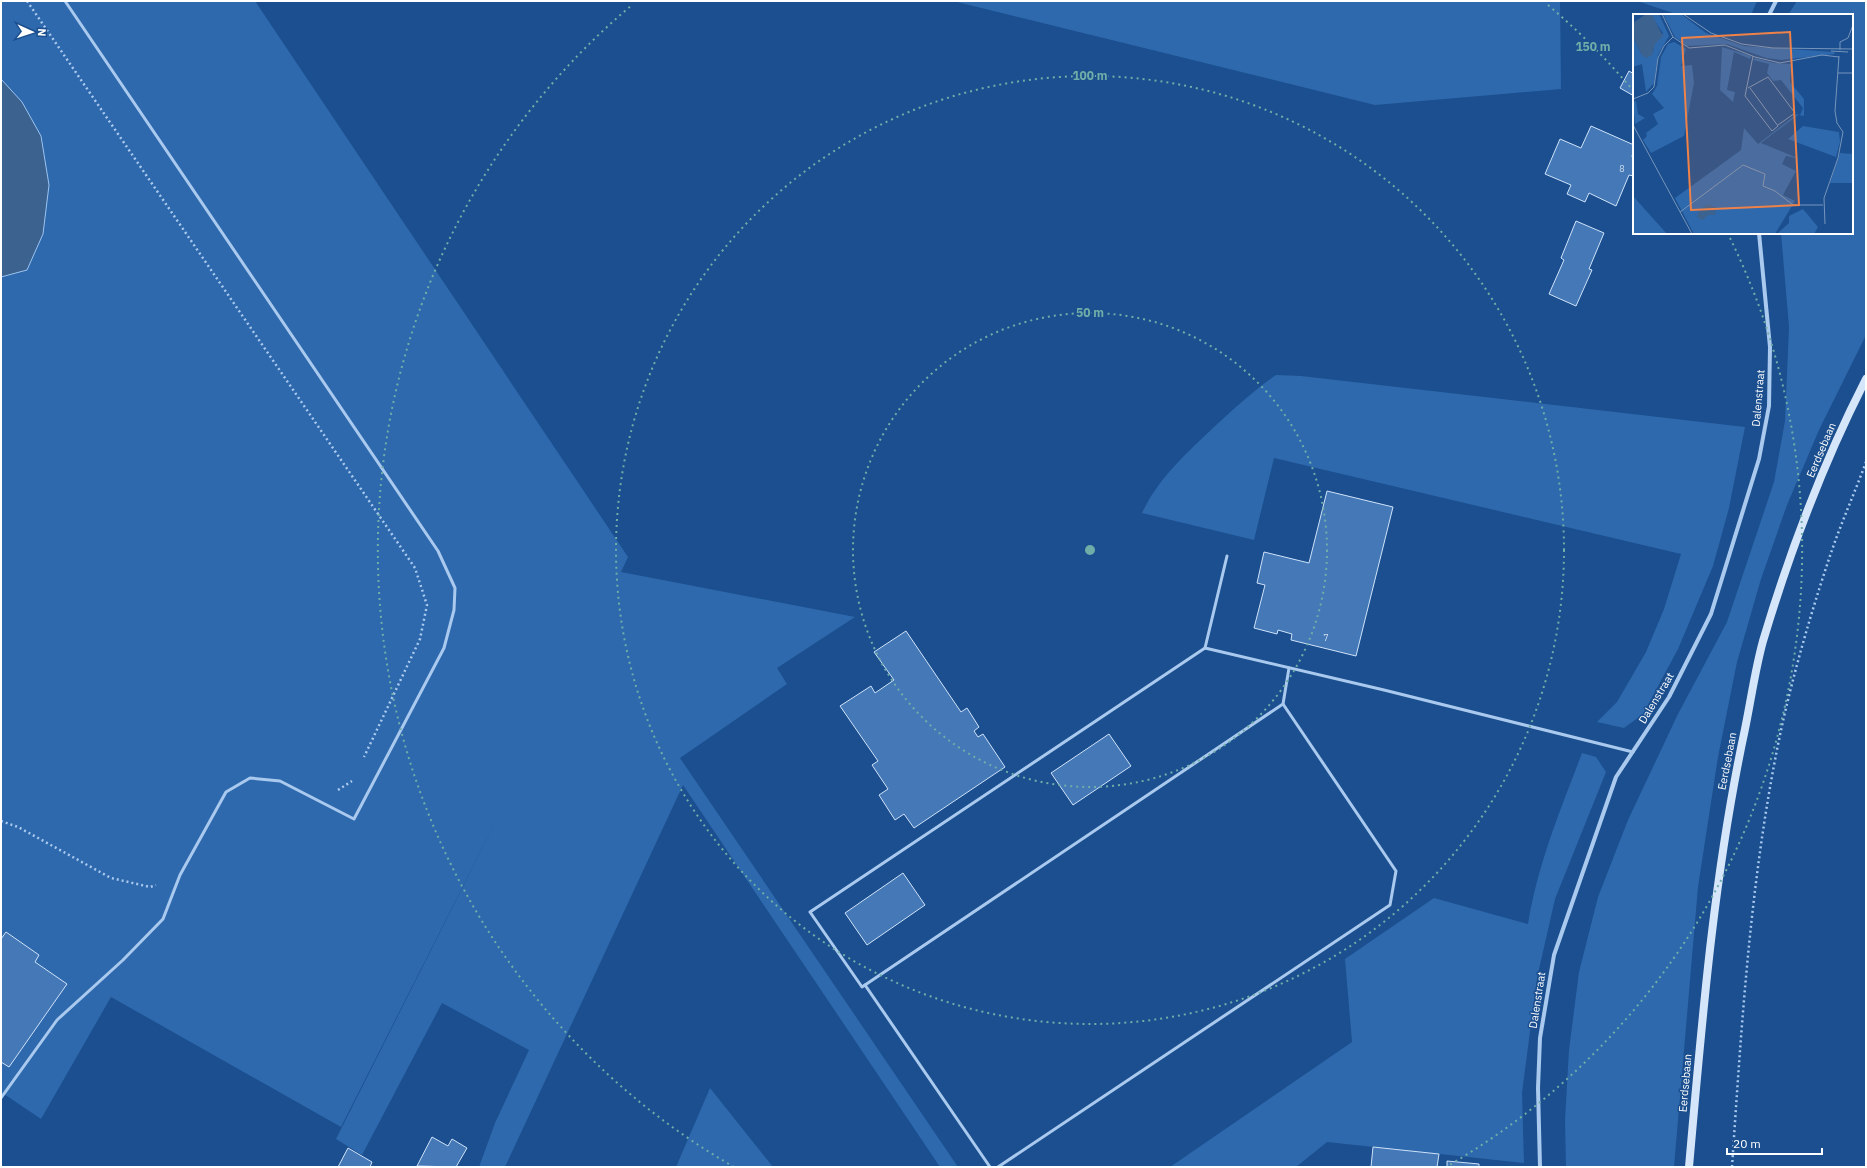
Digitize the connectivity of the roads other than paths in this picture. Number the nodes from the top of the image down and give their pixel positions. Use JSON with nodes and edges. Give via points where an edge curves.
{"nodes":[{"id":1,"x":65,"y":1,"type":"edge"},
{"id":2,"x":1776,"y":1,"type":"edge"},
{"id":3,"x":1770,"y":14,"type":"edge"},
{"id":4,"x":1759,"y":234,"type":"edge"},
{"id":5,"x":1866,"y":379,"type":"edge"},
{"id":6,"x":1227,"y":556,"type":"dead end"},
{"id":7,"x":1205,"y":648,"type":"junction"},
{"id":8,"x":1289,"y":668,"type":"junction"},
{"id":9,"x":1283,"y":704,"type":"junction"},
{"id":10,"x":1632,"y":752,"type":"junction"},
{"id":11,"x":866,"y":984,"type":"junction"},
{"id":12,"x":1,"y":1098,"type":"edge"},
{"id":13,"x":990,"y":1167,"type":"edge"},
{"id":14,"x":998,"y":1167,"type":"edge"},
{"id":15,"x":1540,"y":1167,"type":"edge"},
{"id":16,"x":1689,"y":1167,"type":"edge"}],
"edges":[{"from":1,"to":12,"type":"lane","via":[[438,551],[455,588],[454,610],[444,648],[354,818],[280,781],[250,778],[226,792],[180,875],[163,919],[123,960],[57,1020]]},
{"from":2,"to":3,"type":"street"},
{"from":4,"to":10,"type":"street","name":"Dalenstraat","via":[[1770,347],[1768,406],[1759,459],[1711,614],[1669,696]]},
{"from":5,"to":16,"type":"main road","name":"Eerdsebaan","via":[[1839,432],[1804,516],[1763,643],[1732,788],[1707,970]]},
{"from":6,"to":7,"type":"lane"},
{"from":7,"to":8,"type":"lane"},
{"from":7,"to":11,"type":"lane","via":[[810,912],[862,987]]},
{"from":8,"to":9,"type":"lane"},
{"from":8,"to":10,"type":"lane"},
{"from":9,"to":11,"type":"lane"},
{"from":9,"to":14,"type":"lane","via":[[1396,871],[1390,905]]},
{"from":10,"to":15,"type":"street","name":"Dalenstraat","via":[[1616,777],[1554,955],[1540,1038]]},
{"from":11,"to":13,"type":"lane"}]}
